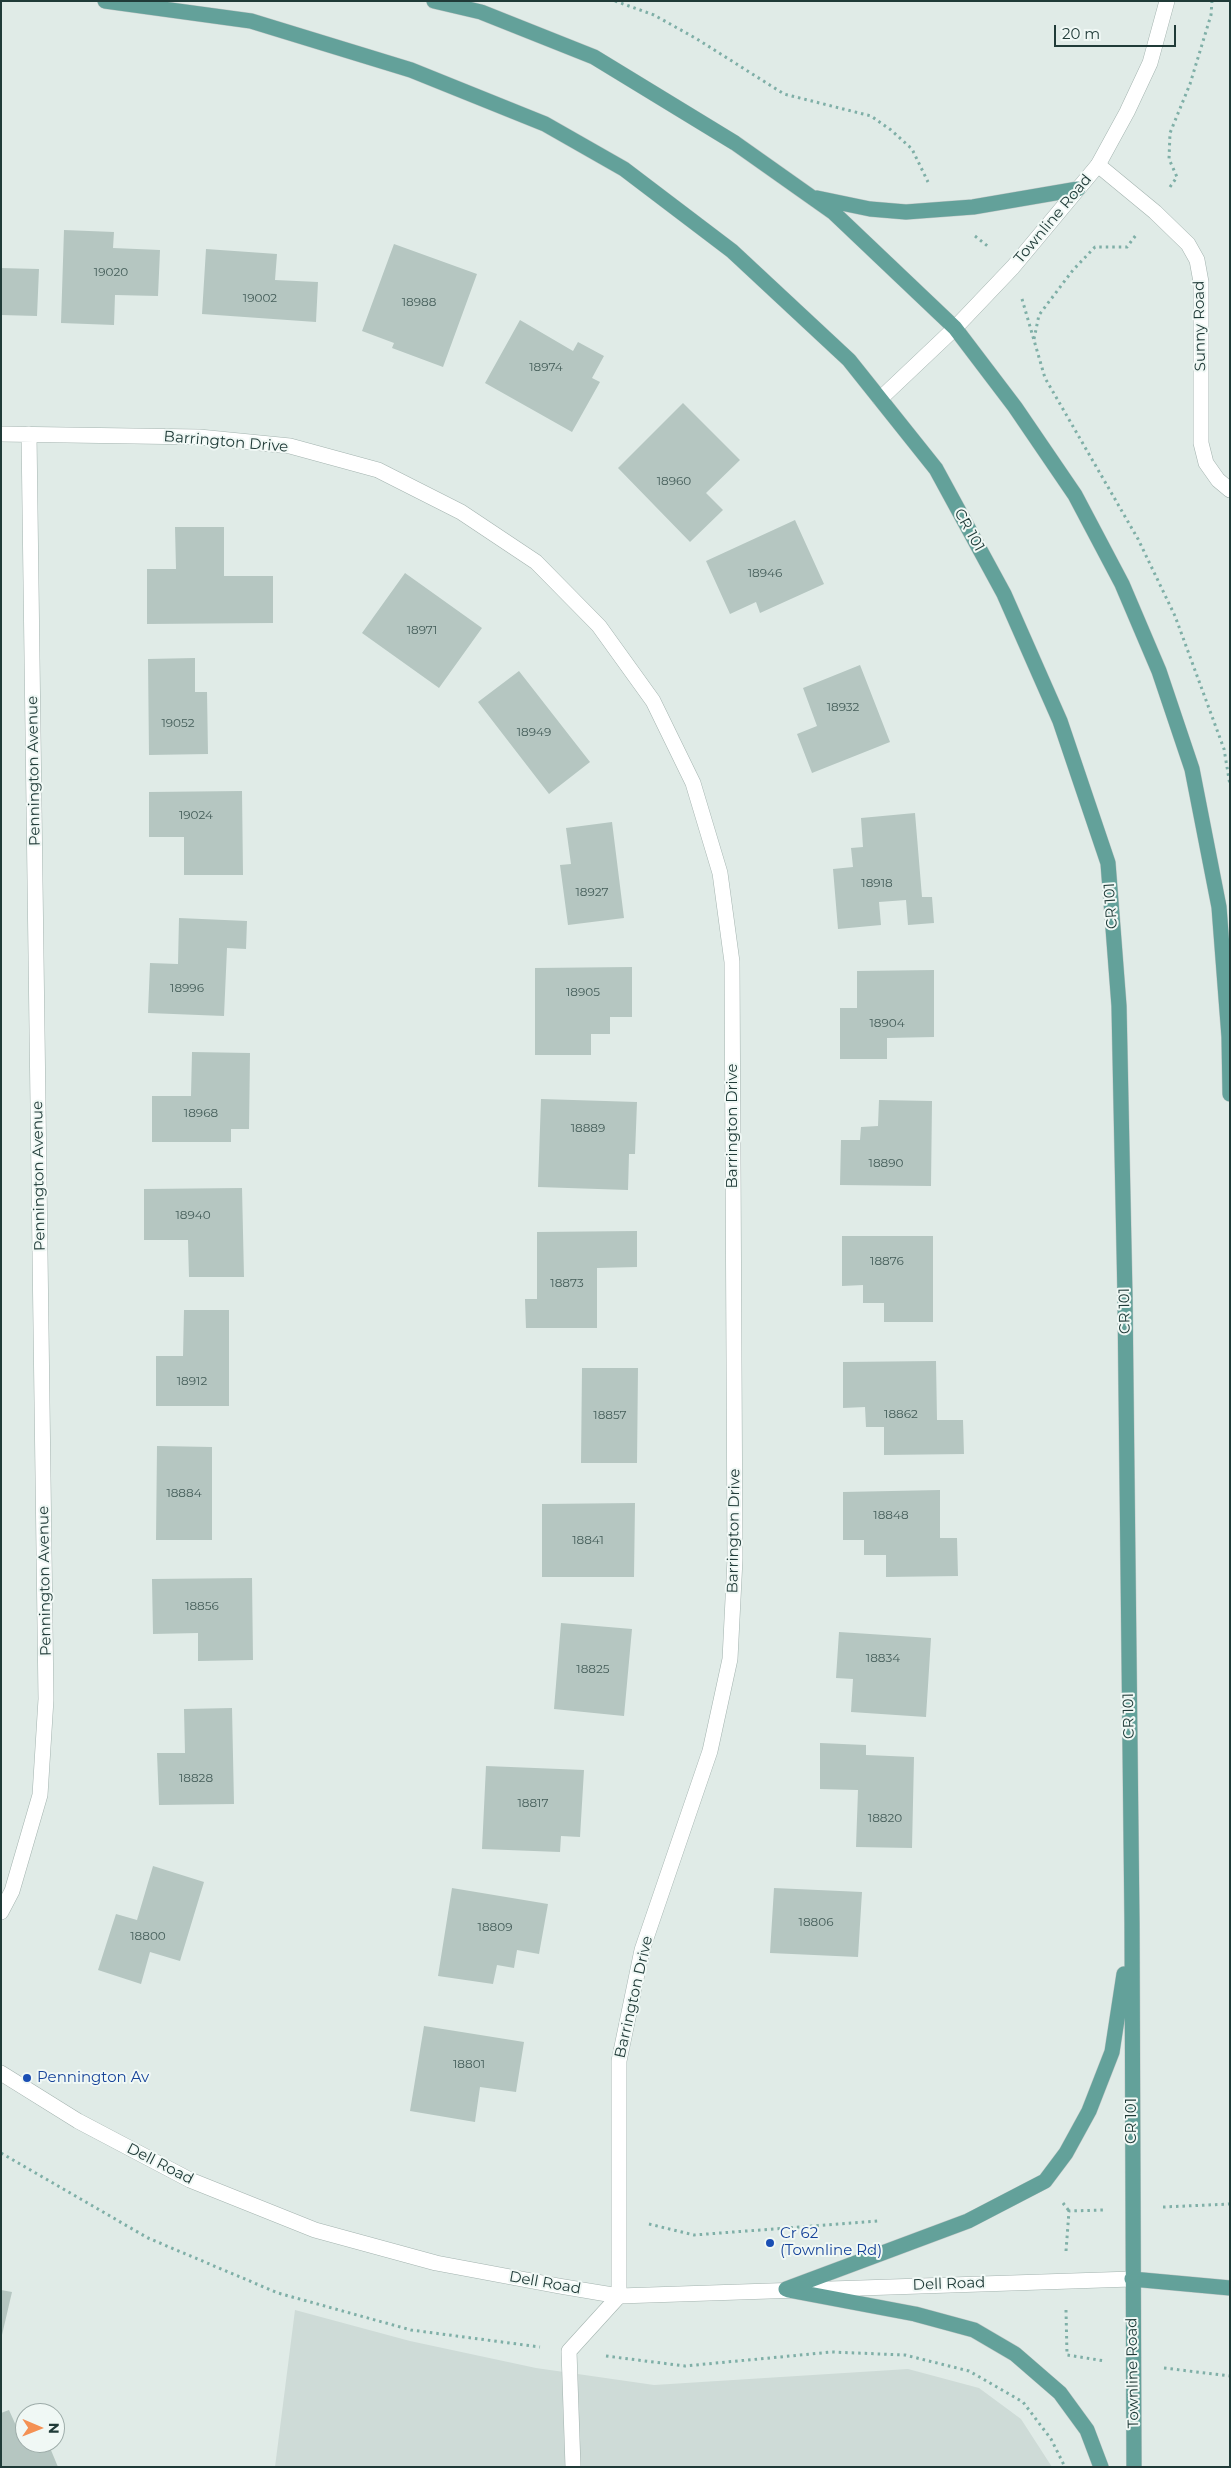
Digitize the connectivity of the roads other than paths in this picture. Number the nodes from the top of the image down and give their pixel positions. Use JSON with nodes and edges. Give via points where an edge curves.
{"nodes":[{"id":1,"x":105,"y":1,"type":"edge"},
{"id":2,"x":434,"y":1,"type":"edge"},
{"id":3,"x":1167,"y":1,"type":"edge"},
{"id":4,"x":1098,"y":165,"type":"junction"},
{"id":5,"x":1078,"y":189,"type":"junction"},
{"id":6,"x":811,"y":196,"type":"junction"},
{"id":7,"x":955,"y":328,"type":"junction"},
{"id":8,"x":880,"y":399,"type":"junction"},
{"id":9,"x":1,"y":434,"type":"edge"},
{"id":10,"x":29,"y":434,"type":"junction"},
{"id":11,"x":1230,"y":490,"type":"edge"},
{"id":12,"x":1230,"y":1094,"type":"edge"},
{"id":13,"x":1,"y":1912,"type":"edge"},
{"id":14,"x":1132,"y":1923,"type":"junction"},
{"id":15,"x":1,"y":2073,"type":"edge"},
{"id":16,"x":1132,"y":2279,"type":"junction"},
{"id":17,"x":1230,"y":2288,"type":"edge"},
{"id":18,"x":786,"y":2289,"type":"junction"},
{"id":19,"x":619,"y":2296,"type":"junction"},
{"id":20,"x":573,"y":2467,"type":"edge"},
{"id":21,"x":1101,"y":2467,"type":"edge"},
{"id":22,"x":1134,"y":2467,"type":"edge"}],
"edges":[{"from":1,"to":8,"type":"main road","name":"CR 101","via":[[251,21],[411,70],[545,124],[624,169],[732,251],[846,356]]},
{"from":2,"to":6,"type":"main road","via":[[481,12],[594,58],[735,143]]},
{"from":3,"to":4,"type":"street","name":"Townline Road","via":[[1150,63]]},
{"from":4,"to":5,"type":"street","name":"Townline Road"},
{"from":4,"to":11,"type":"street","name":"Sunny Road","via":[[1155,212],[1188,244],[1197,260],[1201,282],[1201,443],[1206,463]]},
{"from":5,"to":6,"type":"main road","via":[[973,207],[906,212],[870,209]]},
{"from":5,"to":7,"type":"street","name":"Townline Road","via":[[1013,267]]},
{"from":6,"to":7,"type":"main road","via":[[834,213]]},
{"from":7,"to":8,"type":"street","name":"Townline Road"},
{"from":7,"to":12,"type":"main road","via":[[1015,407],[1075,495],[1122,584],[1159,671],[1192,769],[1219,907]]},
{"from":8,"to":14,"type":"main road","name":"CR 101","number":"CR 101","via":[[936,469],[1004,594],[1060,722],[1108,863],[1119,1015]]},
{"from":9,"to":10,"type":"street","name":"Barrington Drive"},
{"from":10,"to":13,"type":"street","name":"Pennington Avenue","via":[[46,1699],[40,1795],[12,1890]]},
{"from":10,"to":19,"type":"street","name":"Barrington Drive","via":[[199,437],[290,446],[378,470],[461,512],[536,562],[599,626],[653,701],[693,783],[720,873],[732,962],[735,1559],[730,1659],[710,1751],[642,1950],[619,2061]]},
{"from":14,"to":16,"type":"main road","name":"CR 101","number":"CR 101"},
{"from":14,"to":18,"type":"main road","via":[[1112,2052],[1090,2111],[1066,2153],[1044,2181],[968,2221]]},
{"from":15,"to":19,"type":"street","name":"Dell Road","via":[[78,2122],[190,2180],[315,2230],[436,2263]]},
{"from":16,"to":17,"type":"main road"},
{"from":16,"to":18,"type":"street","name":"Dell Road"},
{"from":16,"to":22,"type":"main road","name":"Townline Road"},
{"from":18,"to":19,"type":"street","name":"Dell Road"},
{"from":18,"to":21,"type":"main road","via":[[915,2314],[974,2330],[1015,2354],[1060,2393],[1087,2430]]},
{"from":19,"to":20,"type":"street","via":[[569,2351]]}]}
